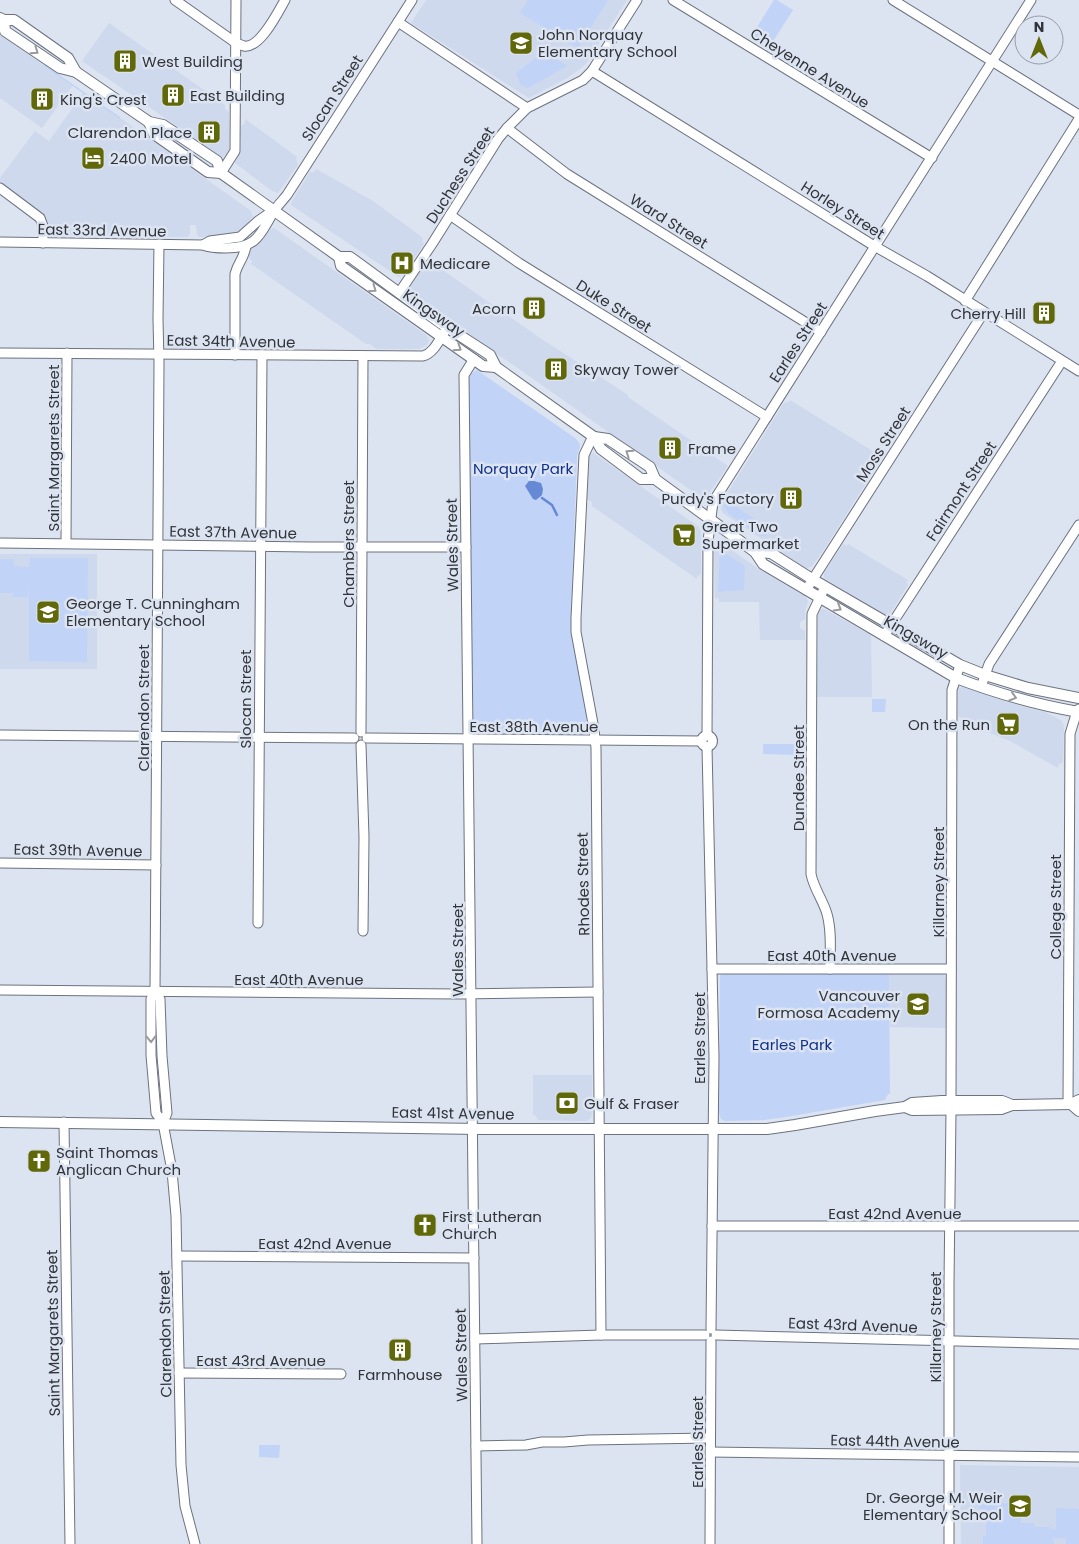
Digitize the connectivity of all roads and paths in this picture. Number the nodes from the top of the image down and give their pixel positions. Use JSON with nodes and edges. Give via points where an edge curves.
{"nodes":[{"id":1,"x":175,"y":0,"type":"edge"},
{"id":2,"x":236,"y":0,"type":"edge"},
{"id":3,"x":286,"y":0,"type":"edge"},
{"id":4,"x":412,"y":0,"type":"edge"},
{"id":5,"x":637,"y":0,"type":"edge"},
{"id":6,"x":674,"y":0,"type":"edge"},
{"id":7,"x":893,"y":0,"type":"edge"},
{"id":8,"x":1032,"y":0,"type":"edge"},
{"id":9,"x":907,"y":4,"type":"edge"},
{"id":10,"x":2,"y":19,"type":"edge"},
{"id":11,"x":398,"y":22,"type":"junction"},
{"id":12,"x":236,"y":42,"type":"junction"},
{"id":13,"x":993,"y":61,"type":"junction"},
{"id":14,"x":592,"y":71,"type":"junction"},
{"id":15,"x":527,"y":108,"type":"junction"},
{"id":16,"x":1079,"y":115,"type":"edge"},
{"id":17,"x":1079,"y":119,"type":"edge"},
{"id":18,"x":508,"y":128,"type":"junction"},
{"id":19,"x":932,"y":158,"type":"junction"},
{"id":20,"x":221,"y":173,"type":"junction"},
{"id":21,"x":0,"y":188,"type":"edge"},
{"id":22,"x":275,"y":210,"type":"junction"},
{"id":23,"x":450,"y":216,"type":"junction"},
{"id":24,"x":240,"y":237,"type":"joint"},
{"id":25,"x":0,"y":242,"type":"edge"},
{"id":26,"x":43,"y":243,"type":"junction"},
{"id":27,"x":159,"y":244,"type":"junction"},
{"id":28,"x":203,"y":245,"type":"junction"},
{"id":29,"x":246,"y":246,"type":"junction"},
{"id":30,"x":876,"y":246,"type":"junction"},
{"id":31,"x":339,"y":257,"type":"junction"},
{"id":32,"x":399,"y":293,"type":"junction"},
{"id":33,"x":965,"y":300,"type":"junction"},
{"id":34,"x":984,"y":312,"type":"junction"},
{"id":35,"x":448,"y":328,"type":"junction"},
{"id":36,"x":821,"y":332,"type":"junction"},
{"id":37,"x":442,"y":337,"type":"junction"},
{"id":38,"x":0,"y":353,"type":"edge"},
{"id":39,"x":67,"y":353,"type":"junction"},
{"id":40,"x":158,"y":354,"type":"junction"},
{"id":41,"x":235,"y":355,"type":"junction"},
{"id":42,"x":262,"y":355,"type":"junction"},
{"id":43,"x":363,"y":356,"type":"junction"},
{"id":44,"x":474,"y":359,"type":"junction"},
{"id":45,"x":1062,"y":361,"type":"junction"},
{"id":46,"x":496,"y":367,"type":"junction"},
{"id":47,"x":1079,"y":372,"type":"edge"},
{"id":48,"x":767,"y":417,"type":"junction"},
{"id":49,"x":594,"y":437,"type":"junction"},
{"id":50,"x":711,"y":519,"type":"junction"},
{"id":51,"x":1079,"y":525,"type":"edge"},
{"id":52,"x":0,"y":543,"type":"edge"},
{"id":53,"x":66,"y":543,"type":"junction"},
{"id":54,"x":158,"y":545,"type":"junction"},
{"id":55,"x":260,"y":546,"type":"junction"},
{"id":56,"x":362,"y":547,"type":"junction"},
{"id":57,"x":466,"y":548,"type":"junction"},
{"id":58,"x":756,"y":552,"type":"junction"},
{"id":59,"x":812,"y":579,"type":"junction"},
{"id":60,"x":825,"y":587,"type":"junction"},
{"id":61,"x":806,"y":590,"type":"junction"},
{"id":62,"x":820,"y":598,"type":"junction"},
{"id":63,"x":890,"y":626,"type":"junction"},
{"id":64,"x":884,"y":636,"type":"junction"},
{"id":65,"x":960,"y":665,"type":"junction"},
{"id":66,"x":985,"y":676,"type":"junction"},
{"id":67,"x":956,"y":678,"type":"junction"},
{"id":68,"x":981,"y":687,"type":"junction"},
{"id":69,"x":1079,"y":698,"type":"edge"},
{"id":70,"x":1078,"y":711,"type":"edge"},
{"id":71,"x":1076,"y":724,"type":"edge"},
{"id":72,"x":0,"y":735,"type":"edge"},
{"id":73,"x":157,"y":736,"type":"junction"},
{"id":74,"x":258,"y":737,"type":"junction"},
{"id":75,"x":361,"y":738,"type":"junction"},
{"id":76,"x":468,"y":740,"type":"junction"},
{"id":77,"x":595,"y":740,"type":"junction"},
{"id":78,"x":705,"y":741,"type":"junction"},
{"id":79,"x":0,"y":863,"type":"edge"},
{"id":80,"x":156,"y":865,"type":"junction"},
{"id":81,"x":258,"y":923,"type":"dead end"},
{"id":82,"x":363,"y":931,"type":"dead end"},
{"id":83,"x":712,"y":969,"type":"junction"},
{"id":84,"x":830,"y":969,"type":"junction"},
{"id":85,"x":951,"y":969,"type":"junction"},
{"id":86,"x":0,"y":990,"type":"edge"},
{"id":87,"x":155,"y":992,"type":"junction"},
{"id":88,"x":598,"y":992,"type":"junction"},
{"id":89,"x":471,"y":993,"type":"junction"},
{"id":90,"x":951,"y":1105,"type":"junction"},
{"id":91,"x":1074,"y":1105,"type":"edge"},
{"id":92,"x":0,"y":1122,"type":"edge"},
{"id":93,"x":64,"y":1122,"type":"junction"},
{"id":94,"x":163,"y":1123,"type":"junction"},
{"id":95,"x":473,"y":1128,"type":"junction"},
{"id":96,"x":598,"y":1129,"type":"junction"},
{"id":97,"x":713,"y":1129,"type":"junction"},
{"id":98,"x":712,"y":1226,"type":"junction"},
{"id":99,"x":1079,"y":1226,"type":"edge"},
{"id":100,"x":949,"y":1227,"type":"junction"},
{"id":101,"x":177,"y":1256,"type":"junction"},
{"id":102,"x":474,"y":1258,"type":"junction"},
{"id":103,"x":601,"y":1335,"type":"junction"},
{"id":104,"x":711,"y":1335,"type":"junction"},
{"id":105,"x":475,"y":1339,"type":"junction"},
{"id":106,"x":949,"y":1342,"type":"junction"},
{"id":107,"x":1079,"y":1344,"type":"edge"},
{"id":108,"x":179,"y":1373,"type":"junction"},
{"id":109,"x":342,"y":1374,"type":"dead end"},
{"id":110,"x":710,"y":1438,"type":"junction"},
{"id":111,"x":476,"y":1446,"type":"junction"},
{"id":112,"x":710,"y":1452,"type":"junction"},
{"id":113,"x":950,"y":1456,"type":"junction"},
{"id":114,"x":1079,"y":1457,"type":"edge"},
{"id":115,"x":70,"y":1544,"type":"edge"},
{"id":116,"x":195,"y":1544,"type":"edge"},
{"id":117,"x":477,"y":1544,"type":"edge"},
{"id":118,"x":710,"y":1544,"type":"edge"},
{"id":119,"x":949,"y":1544,"type":"edge"}],
"edges":[{"from":1,"to":12,"type":"street"},
{"from":2,"to":12,"type":"street"},
{"from":3,"to":12,"type":"street","via":[[260,40],[244,46]]},
{"from":4,"to":11,"type":"street","name":"Slocan Street"},
{"from":5,"to":14,"type":"street","name":"Duchess Street"},
{"from":6,"to":19,"type":"street","name":"Cheyenne Avenue"},
{"from":7,"to":9,"type":"street"},
{"from":8,"to":13,"type":"street","name":"Earles Street"},
{"from":9,"to":13,"type":"street"},
{"from":10,"to":20,"type":"main road","name":"Kingsway","via":[[5,31],[60,68],[76,72],[149,122],[154,134],[208,172]]},
{"from":11,"to":15,"type":"street"},
{"from":11,"to":22,"type":"street","name":"Slocan Street"},
{"from":12,"to":20,"type":"street","via":[[235,150]]},
{"from":13,"to":16,"type":"street"},
{"from":13,"to":19,"type":"street","name":"Earles Street"},
{"from":14,"to":15,"type":"street","name":"Duchess Street","via":[[583,80]]},
{"from":14,"to":30,"type":"street","name":"Horley Street"},
{"from":15,"to":18,"type":"street","name":"Duchess Street"},
{"from":17,"to":33,"type":"street"},
{"from":18,"to":23,"type":"street","name":"Duchess Street"},
{"from":18,"to":36,"type":"street","name":"Ward Street","via":[[567,174]]},
{"from":19,"to":30,"type":"street","name":"Earles Street"},
{"from":20,"to":22,"type":"main road","name":"Kingsway"},
{"from":21,"to":26,"type":"street","via":[[40,218]]},
{"from":22,"to":24,"type":"street","name":"Slocan Street"},
{"from":22,"to":29,"type":"street","name":"Slocan Street","via":[[267,226]]},
{"from":22,"to":31,"type":"main road","name":"Kingsway"},
{"from":23,"to":32,"type":"street","name":"Duchess Street"},
{"from":23,"to":48,"type":"street","name":"Duke Street","via":[[519,264]]},
{"from":24,"to":28,"type":"street","name":"East 33rd Avenue"},
{"from":25,"to":26,"type":"street","name":"East 33rd Avenue"},
{"from":26,"to":27,"type":"street","name":"East 33rd Avenue"},
{"from":27,"to":28,"type":"street","name":"East 33rd Avenue"},
{"from":27,"to":40,"type":"street","name":"Clarendon Street"},
{"from":28,"to":29,"type":"street","name":"East 33rd Avenue","via":[[211,248]]},
{"from":29,"to":41,"type":"street","name":"Slocan Street","via":[[235,274]]},
{"from":30,"to":33,"type":"street","name":"Horley Street"},
{"from":30,"to":36,"type":"street","name":"Earles Street"},
{"from":31,"to":32,"type":"main road","name":"Kingsway","via":[[350,257]]},
{"from":31,"to":37,"type":"main road","name":"Kingsway","one_way":true,"via":[[341,266]]},
{"from":32,"to":35,"type":"main road","name":"Kingsway"},
{"from":33,"to":34,"type":"street","name":"Horley Street"},
{"from":34,"to":45,"type":"street","name":"Horley Street"},
{"from":34,"to":59,"type":"street","name":"Moss Street"},
{"from":35,"to":37,"type":"street","name":"East 34th Avenue"},
{"from":35,"to":46,"type":"main road","name":"Kingsway","via":[[490,355]]},
{"from":36,"to":48,"type":"street","name":"Earles Street"},
{"from":37,"to":43,"type":"street","name":"East 34th Avenue","via":[[426,355]]},
{"from":37,"to":44,"type":"main road","name":"Kingsway","one_way":true},
{"from":38,"to":39,"type":"street","name":"East 34th Avenue"},
{"from":39,"to":40,"type":"street","name":"East 34th Avenue"},
{"from":39,"to":53,"type":"street","name":"Saint Margarets Street"},
{"from":40,"to":41,"type":"street","name":"East 34th Avenue"},
{"from":40,"to":54,"type":"street","name":"Clarendon Street"},
{"from":41,"to":42,"type":"street","name":"East 34th Avenue"},
{"from":42,"to":43,"type":"street","name":"East 34th Avenue"},
{"from":42,"to":55,"type":"street","name":"Slocan Street"},
{"from":43,"to":56,"type":"street","name":"Chambers Street"},
{"from":44,"to":46,"type":"main road","name":"Kingsway","via":[[483,366]]},
{"from":44,"to":57,"type":"street","name":"Wales Street","via":[[464,375]]},
{"from":45,"to":47,"type":"street","name":"Horley Street"},
{"from":45,"to":63,"type":"street","name":"Fairmont Street"},
{"from":46,"to":49,"type":"main road","name":"Kingsway"},
{"from":48,"to":50,"type":"street","name":"Earles Street","via":[[713,502]]},
{"from":49,"to":50,"type":"main road","name":"Kingsway","via":[[601,449],[641,479],[655,479]]},
{"from":49,"to":77,"type":"street","name":"Rhodes Street","via":[[584,455],[576,632]]},
{"from":50,"to":58,"type":"main road","name":"Kingsway"},
{"from":50,"to":78,"type":"street","name":"Earles Street"},
{"from":51,"to":66,"type":"street","via":[[994,656]]},
{"from":52,"to":53,"type":"street","name":"East 37th Avenue"},
{"from":53,"to":54,"type":"street","name":"East 37th Avenue"},
{"from":54,"to":55,"type":"street","name":"East 37th Avenue"},
{"from":54,"to":73,"type":"street","name":"Clarendon Street"},
{"from":55,"to":56,"type":"street","name":"East 37th Avenue"},
{"from":55,"to":74,"type":"street","name":"Slocan Street"},
{"from":56,"to":57,"type":"street","name":"East 37th Avenue"},
{"from":56,"to":75,"type":"street","name":"Chambers Street"},
{"from":57,"to":76,"type":"street","name":"Wales Street"},
{"from":58,"to":59,"type":"main road","name":"Kingsway","via":[[771,553]]},
{"from":58,"to":61,"type":"main road","name":"Kingsway","via":[[763,564]]},
{"from":59,"to":60,"type":"main road","name":"Kingsway"},
{"from":59,"to":61,"type":"street","name":"Moss Street"},
{"from":60,"to":62,"type":"street","name":"Dundee Street"},
{"from":60,"to":63,"type":"main road","name":"Kingsway"},
{"from":61,"to":62,"type":"main road","name":"Kingsway"},
{"from":62,"to":64,"type":"main road","name":"Kingsway","one_way":true},
{"from":62,"to":84,"type":"street","name":"Dundee Street","via":[[812,614],[811,874],[830,925]]},
{"from":63,"to":64,"type":"street","name":"Fairmont Street"},
{"from":63,"to":65,"type":"main road","name":"Kingsway"},
{"from":64,"to":67,"type":"main road","name":"Kingsway"},
{"from":65,"to":66,"type":"main road","name":"Kingsway"},
{"from":65,"to":67,"type":"street","name":"Killarney Street"},
{"from":66,"to":68,"type":"street"},
{"from":66,"to":69,"type":"main road","name":"Kingsway"},
{"from":67,"to":68,"type":"main road","name":"Kingsway"},
{"from":67,"to":85,"type":"street","name":"Killarney Street","via":[[952,690]]},
{"from":68,"to":70,"type":"main road","name":"Kingsway","one_way":true,"via":[[1026,701]]},
{"from":70,"to":71,"type":"street","name":"College Street"},
{"from":71,"to":91,"type":"street","name":"College Street","via":[[1070,734]]},
{"from":72,"to":73,"type":"street","name":"East 38th Avenue"},
{"from":73,"to":74,"type":"street","name":"East 38th Avenue"},
{"from":73,"to":80,"type":"street","name":"Clarendon Street"},
{"from":74,"to":75,"type":"street","name":"East 38th Avenue"},
{"from":74,"to":81,"type":"street","name":"Slocan Street"},
{"from":75,"to":76,"type":"street","name":"East 38th Avenue"},
{"from":75,"to":82,"type":"street","name":"Chambers Street"},
{"from":76,"to":77,"type":"street","name":"East 38th Avenue"},
{"from":76,"to":89,"type":"street","name":"Wales Street"},
{"from":77,"to":78,"type":"street","name":"East 38th Avenue"},
{"from":77,"to":88,"type":"street","name":"Rhodes Street"},
{"from":78,"to":83,"type":"street","name":"Earles Street"},
{"from":79,"to":80,"type":"street","name":"East 39th Avenue"},
{"from":80,"to":87,"type":"street","name":"Clarendon Street"},
{"from":83,"to":84,"type":"street","name":"East 40th Avenue"},
{"from":83,"to":97,"type":"street","name":"Earles Street"},
{"from":84,"to":85,"type":"street","name":"East 40th Avenue"},
{"from":85,"to":90,"type":"street","name":"Killarney Street"},
{"from":86,"to":87,"type":"street","name":"East 40th Avenue"},
{"from":87,"to":89,"type":"street","name":"East 40th Avenue"},
{"from":87,"to":94,"type":"street","name":"Clarendon Street","via":[[160,999],[167,1113]]},
{"from":88,"to":89,"type":"street","name":"East 40th Avenue"},
{"from":88,"to":96,"type":"street","name":"Rhodes Street"},
{"from":89,"to":95,"type":"street","name":"Wales Street"},
{"from":90,"to":91,"type":"main road","name":"East 41st Avenue","via":[[1002,1101],[1012,1105]]},
{"from":90,"to":97,"type":"main road","name":"East 41st Avenue","via":[[912,1103],[795,1126]]},
{"from":90,"to":100,"type":"street","name":"Killarney Street"},
{"from":92,"to":93,"type":"main road","name":"East 41st Avenue"},
{"from":93,"to":94,"type":"main road","name":"East 41st Avenue"},
{"from":93,"to":115,"type":"street","name":"Saint Margarets Street"},
{"from":94,"to":95,"type":"main road","name":"East 41st Avenue"},
{"from":94,"to":101,"type":"street","name":"Clarendon Street","via":[[172,1171]]},
{"from":95,"to":96,"type":"main road","name":"East 41st Avenue"},
{"from":95,"to":102,"type":"street","name":"Wales Street"},
{"from":96,"to":97,"type":"main road","name":"East 41st Avenue"},
{"from":96,"to":103,"type":"street","name":"Rhodes Street"},
{"from":97,"to":98,"type":"street","name":"Earles Street"},
{"from":98,"to":100,"type":"street","name":"East 42nd Avenue"},
{"from":98,"to":104,"type":"street","name":"Earles Street"},
{"from":99,"to":100,"type":"street","name":"East 42nd Avenue"},
{"from":100,"to":106,"type":"street","name":"Killarney Street"},
{"from":101,"to":102,"type":"street","name":"East 42nd Avenue"},
{"from":101,"to":108,"type":"street","name":"Clarendon Street"},
{"from":102,"to":105,"type":"street","name":"Wales Street"},
{"from":103,"to":104,"type":"street","name":"East 43rd Avenue"},
{"from":103,"to":105,"type":"street","name":"East 43rd Avenue"},
{"from":104,"to":106,"type":"street","name":"East 43rd Avenue"},
{"from":104,"to":110,"type":"street","name":"Earles Street"},
{"from":105,"to":111,"type":"street","name":"Wales Street"},
{"from":106,"to":107,"type":"street","name":"East 43rd Avenue"},
{"from":106,"to":113,"type":"street","name":"Killarney Street"},
{"from":108,"to":109,"type":"street","name":"East 43rd Avenue"},
{"from":108,"to":116,"type":"street","name":"Clarendon Street","via":[[183,1491]]},
{"from":110,"to":111,"type":"street"},
{"from":110,"to":112,"type":"street","name":"Earles Street"},
{"from":111,"to":117,"type":"street","name":"Wales Street"},
{"from":112,"to":113,"type":"street","name":"East 44th Avenue"},
{"from":112,"to":118,"type":"street","name":"Earles Street"},
{"from":113,"to":114,"type":"street","name":"East 44th Avenue"},
{"from":113,"to":119,"type":"street","name":"Killarney Street"}]}
